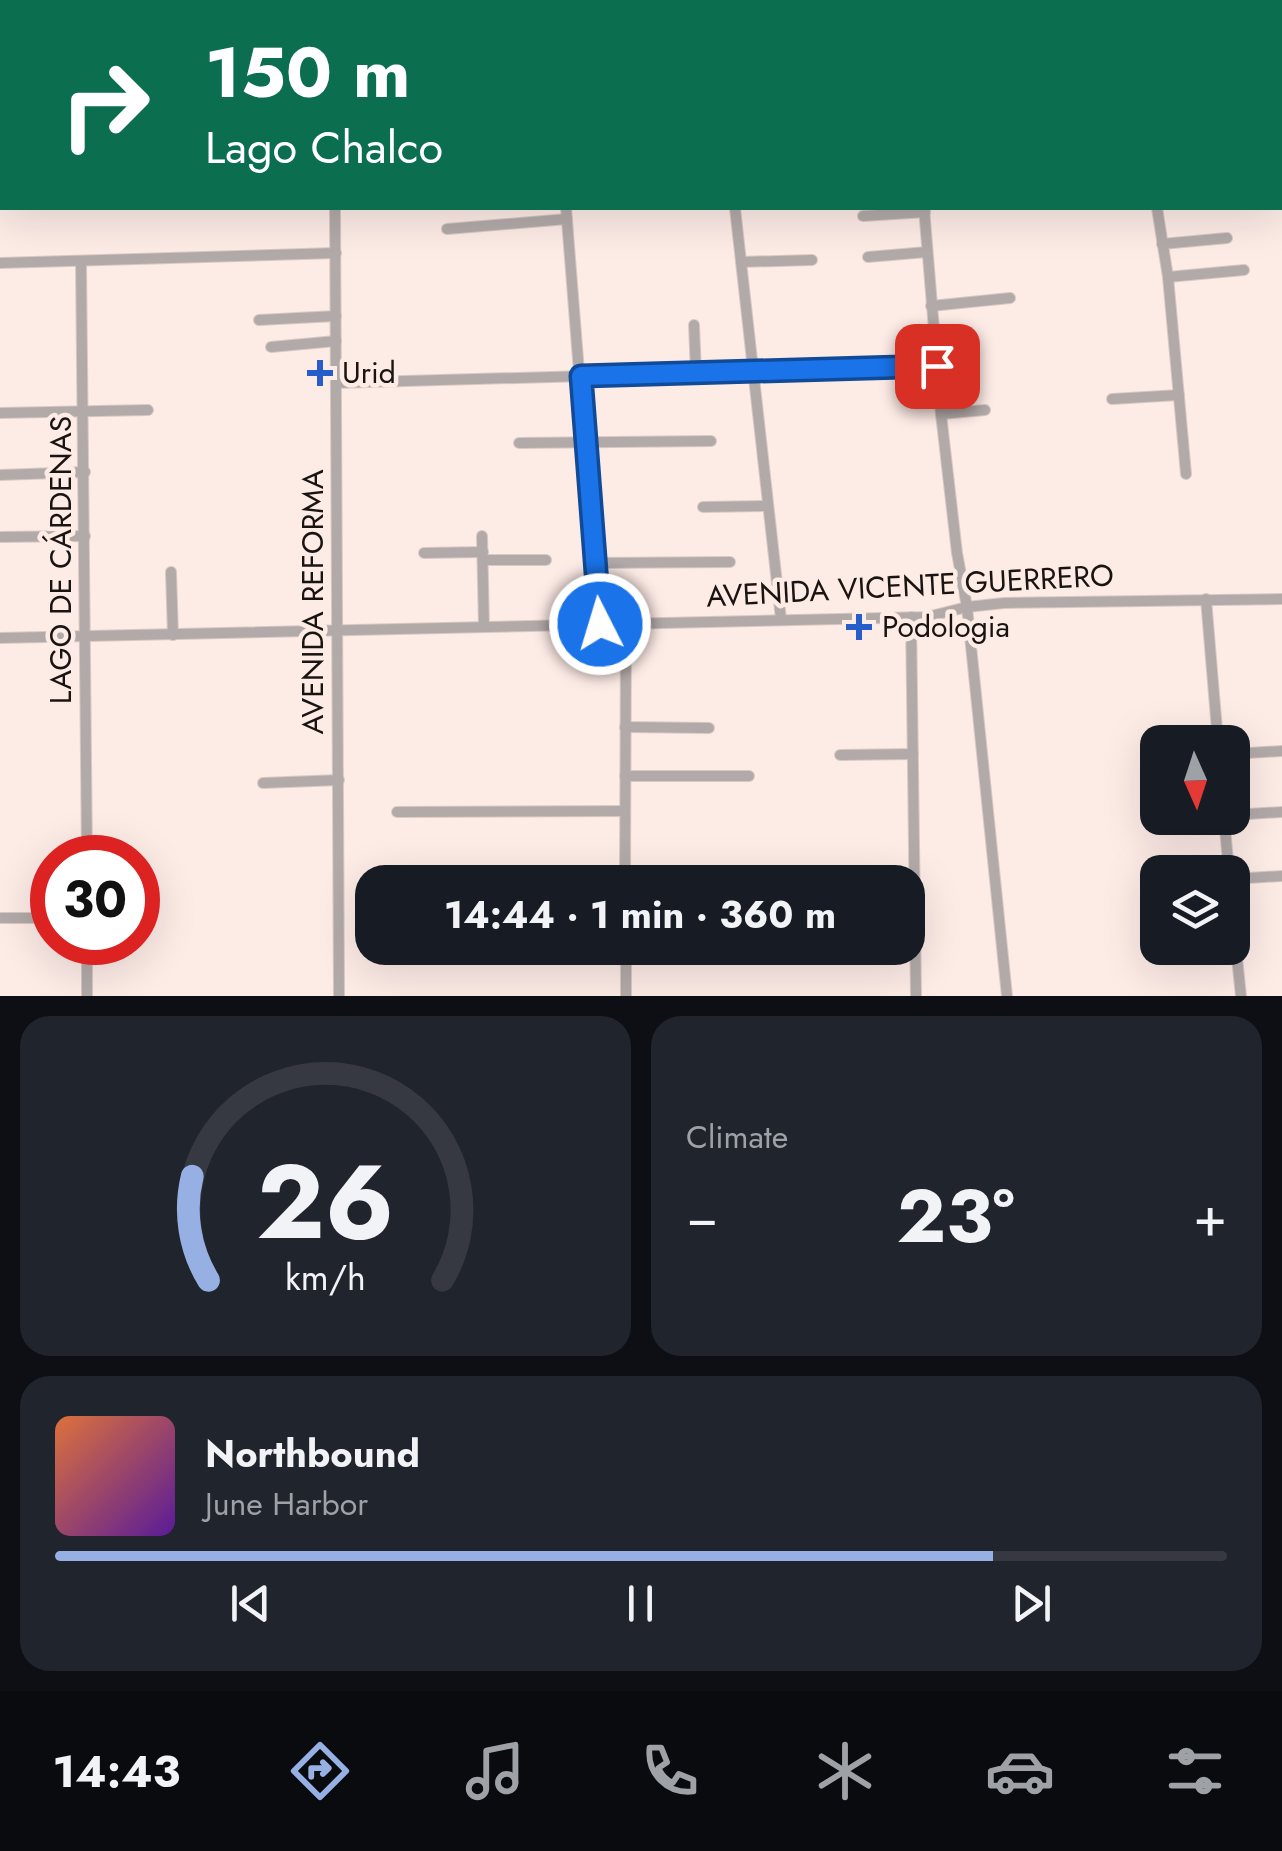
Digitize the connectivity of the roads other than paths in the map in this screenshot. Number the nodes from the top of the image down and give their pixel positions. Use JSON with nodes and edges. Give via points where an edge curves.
{"nodes":[{"id":1,"x":335,"y":210,"type":"edge"},
{"id":2,"x":735,"y":210,"type":"edge"},
{"id":3,"x":924,"y":210,"type":"edge"},
{"id":4,"x":1156,"y":210,"type":"edge"},
{"id":5,"x":566,"y":212,"type":"edge"},
{"id":6,"x":863,"y":216,"type":"dead end"},
{"id":7,"x":447,"y":229,"type":"dead end"},
{"id":8,"x":1227,"y":238,"type":"dead end"},
{"id":9,"x":1162,"y":244,"type":"junction"},
{"id":10,"x":336,"y":252,"type":"junction"},
{"id":11,"x":928,"y":252,"type":"junction"},
{"id":12,"x":868,"y":257,"type":"dead end"},
{"id":13,"x":812,"y":260,"type":"dead end"},
{"id":14,"x":81,"y":262,"type":"junction"},
{"id":15,"x":741,"y":262,"type":"junction"},
{"id":16,"x":0,"y":263,"type":"edge"},
{"id":17,"x":1244,"y":270,"type":"dead end"},
{"id":18,"x":1168,"y":276,"type":"junction"},
{"id":19,"x":1010,"y":298,"type":"dead end"},
{"id":20,"x":931,"y":306,"type":"junction"},
{"id":21,"x":336,"y":316,"type":"junction"},
{"id":22,"x":259,"y":320,"type":"dead end"},
{"id":23,"x":694,"y":326,"type":"dead end"},
{"id":24,"x":336,"y":341,"type":"junction"},
{"id":25,"x":271,"y":347,"type":"dead end"},
{"id":26,"x":937,"y":366,"type":"junction"},
{"id":27,"x":755,"y":372,"type":"junction"},
{"id":28,"x":696,"y":373,"type":"junction"},
{"id":29,"x":581,"y":376,"type":"junction"},
{"id":30,"x":336,"y":384,"type":"junction"},
{"id":31,"x":1180,"y":395,"type":"junction"},
{"id":32,"x":1112,"y":400,"type":"dead end"},
{"id":33,"x":148,"y":410,"type":"dead end"},
{"id":34,"x":985,"y":410,"type":"dead end"},
{"id":35,"x":84,"y":412,"type":"junction"},
{"id":36,"x":0,"y":414,"type":"edge"},
{"id":37,"x":941,"y":414,"type":"junction"},
{"id":38,"x":711,"y":441,"type":"dead end"},
{"id":39,"x":519,"y":442,"type":"dead end"},
{"id":40,"x":586,"y":443,"type":"junction"},
{"id":41,"x":86,"y":472,"type":"junction"},
{"id":42,"x":1186,"y":474,"type":"dead end"},
{"id":43,"x":0,"y":475,"type":"edge"},
{"id":44,"x":768,"y":506,"type":"junction"},
{"id":45,"x":702,"y":507,"type":"dead end"},
{"id":46,"x":85,"y":536,"type":"junction"},
{"id":47,"x":482,"y":536,"type":"dead end"},
{"id":48,"x":0,"y":537,"type":"edge"},
{"id":49,"x":424,"y":553,"type":"dead end"},
{"id":50,"x":483,"y":556,"type":"junction"},
{"id":51,"x":546,"y":560,"type":"dead end"},
{"id":52,"x":730,"y":562,"type":"dead end"},
{"id":53,"x":595,"y":563,"type":"junction"},
{"id":54,"x":171,"y":572,"type":"dead end"},
{"id":55,"x":1282,"y":598,"type":"edge"},
{"id":56,"x":1206,"y":599,"type":"junction"},
{"id":57,"x":967,"y":607,"type":"junction"},
{"id":58,"x":911,"y":617,"type":"junction"},
{"id":59,"x":781,"y":619,"type":"junction"},
{"id":60,"x":600,"y":624,"type":"junction"},
{"id":61,"x":626,"y":624,"type":"junction"},
{"id":62,"x":484,"y":627,"type":"junction"},
{"id":63,"x":338,"y":631,"type":"junction"},
{"id":64,"x":173,"y":635,"type":"junction"},
{"id":65,"x":86,"y":636,"type":"junction"},
{"id":66,"x":0,"y":638,"type":"edge"},
{"id":67,"x":1217,"y":725,"type":"edge"},
{"id":68,"x":624,"y":727,"type":"junction"},
{"id":69,"x":709,"y":728,"type":"dead end"},
{"id":70,"x":1282,"y":751,"type":"edge"},
{"id":71,"x":1250,"y":753,"type":"edge"},
{"id":72,"x":913,"y":754,"type":"junction"},
{"id":73,"x":840,"y":755,"type":"dead end"},
{"id":74,"x":625,"y":776,"type":"junction"},
{"id":75,"x":750,"y":776,"type":"dead end"},
{"id":76,"x":339,"y":780,"type":"junction"},
{"id":77,"x":263,"y":783,"type":"dead end"},
{"id":78,"x":625,"y":810,"type":"junction"},
{"id":79,"x":397,"y":812,"type":"dead end"},
{"id":80,"x":1282,"y":812,"type":"edge"},
{"id":81,"x":1250,"y":813,"type":"edge"},
{"id":82,"x":87,"y":835,"type":"edge"},
{"id":83,"x":626,"y":865,"type":"edge"},
{"id":84,"x":1250,"y":876,"type":"edge"},
{"id":85,"x":1282,"y":876,"type":"edge"},
{"id":86,"x":0,"y":918,"type":"edge"},
{"id":87,"x":30,"y":918,"type":"edge"},
{"id":88,"x":86,"y":965,"type":"edge"},
{"id":89,"x":626,"y":965,"type":"edge"},
{"id":90,"x":1238,"y":965,"type":"edge"},
{"id":91,"x":87,"y":996,"type":"edge"},
{"id":92,"x":339,"y":996,"type":"edge"},
{"id":93,"x":626,"y":996,"type":"edge"},
{"id":94,"x":916,"y":996,"type":"edge"},
{"id":95,"x":1007,"y":996,"type":"edge"},
{"id":96,"x":1241,"y":996,"type":"edge"}],
"edges":[{"from":1,"to":10,"type":"street","name":"AVENIDA REFORMA"},
{"from":2,"to":15,"type":"street"},
{"from":3,"to":6,"type":"street"},
{"from":3,"to":11,"type":"street"},
{"from":4,"to":9,"type":"street"},
{"from":5,"to":7,"type":"street"},
{"from":5,"to":29,"type":"street"},
{"from":8,"to":9,"type":"street"},
{"from":9,"to":18,"type":"street"},
{"from":10,"to":14,"type":"street"},
{"from":10,"to":21,"type":"street","name":"AVENIDA REFORMA"},
{"from":11,"to":12,"type":"street"},
{"from":11,"to":20,"type":"street"},
{"from":13,"to":15,"type":"street"},
{"from":14,"to":16,"type":"street"},
{"from":14,"to":35,"type":"street","name":"LAGO DE CÁRDENAS"},
{"from":15,"to":27,"type":"street"},
{"from":17,"to":18,"type":"street"},
{"from":18,"to":31,"type":"street"},
{"from":19,"to":20,"type":"street"},
{"from":20,"to":26,"type":"street"},
{"from":21,"to":22,"type":"street"},
{"from":21,"to":24,"type":"street","name":"AVENIDA REFORMA"},
{"from":23,"to":28,"type":"street"},
{"from":24,"to":25,"type":"street"},
{"from":24,"to":30,"type":"street","name":"AVENIDA REFORMA"},
{"from":26,"to":27,"type":"street"},
{"from":26,"to":37,"type":"street"},
{"from":27,"to":28,"type":"street"},
{"from":27,"to":44,"type":"street"},
{"from":28,"to":29,"type":"street"},
{"from":29,"to":30,"type":"street"},
{"from":29,"to":40,"type":"street"},
{"from":30,"to":63,"type":"street","name":"AVENIDA REFORMA"},
{"from":31,"to":32,"type":"street"},
{"from":31,"to":42,"type":"street"},
{"from":33,"to":35,"type":"street"},
{"from":34,"to":37,"type":"street"},
{"from":35,"to":36,"type":"street"},
{"from":35,"to":41,"type":"street","name":"LAGO DE CÁRDENAS"},
{"from":37,"to":57,"type":"street"},
{"from":38,"to":40,"type":"street"},
{"from":39,"to":40,"type":"street"},
{"from":40,"to":53,"type":"street"},
{"from":41,"to":43,"type":"street"},
{"from":41,"to":46,"type":"street","name":"LAGO DE CÁRDENAS"},
{"from":44,"to":45,"type":"street"},
{"from":44,"to":59,"type":"street"},
{"from":46,"to":48,"type":"street"},
{"from":46,"to":65,"type":"street","name":"LAGO DE CÁRDENAS"},
{"from":47,"to":50,"type":"street"},
{"from":49,"to":50,"type":"street"},
{"from":50,"to":51,"type":"street"},
{"from":50,"to":62,"type":"street"},
{"from":52,"to":53,"type":"street"},
{"from":53,"to":60,"type":"street"},
{"from":54,"to":64,"type":"street"},
{"from":55,"to":56,"type":"street","name":"AVENIDA VICENTE GUERRERO"},
{"from":56,"to":57,"type":"street","name":"AVENIDA VICENTE GUERRERO"},
{"from":56,"to":67,"type":"street"},
{"from":57,"to":58,"type":"street","name":"AVENIDA VICENTE GUERRERO"},
{"from":57,"to":95,"type":"street"},
{"from":58,"to":59,"type":"street","name":"AVENIDA VICENTE GUERRERO"},
{"from":58,"to":72,"type":"street"},
{"from":59,"to":61,"type":"street","name":"AVENIDA VICENTE GUERRERO"},
{"from":60,"to":61,"type":"street","name":"AVENIDA VICENTE GUERRERO"},
{"from":60,"to":62,"type":"street","name":"AVENIDA VICENTE GUERRERO"},
{"from":61,"to":68,"type":"street"},
{"from":62,"to":63,"type":"street","name":"AVENIDA VICENTE GUERRERO"},
{"from":63,"to":64,"type":"street","name":"AVENIDA VICENTE GUERRERO"},
{"from":63,"to":76,"type":"street","name":"AVENIDA REFORMA"},
{"from":64,"to":65,"type":"street","name":"AVENIDA VICENTE GUERRERO"},
{"from":65,"to":66,"type":"street","name":"AVENIDA VICENTE GUERRERO"},
{"from":65,"to":82,"type":"street","name":"LAGO DE CÁRDENAS"},
{"from":68,"to":69,"type":"street"},
{"from":68,"to":74,"type":"street"},
{"from":70,"to":71,"type":"street"},
{"from":72,"to":73,"type":"street"},
{"from":72,"to":94,"type":"street"},
{"from":74,"to":75,"type":"street"},
{"from":74,"to":78,"type":"street"},
{"from":76,"to":77,"type":"street"},
{"from":76,"to":92,"type":"street","name":"AVENIDA REFORMA"},
{"from":78,"to":79,"type":"street"},
{"from":78,"to":83,"type":"street"},
{"from":80,"to":81,"type":"street"},
{"from":84,"to":85,"type":"street"},
{"from":86,"to":87,"type":"street"},
{"from":88,"to":91,"type":"street"},
{"from":89,"to":93,"type":"street"},
{"from":90,"to":96,"type":"street"}]}
